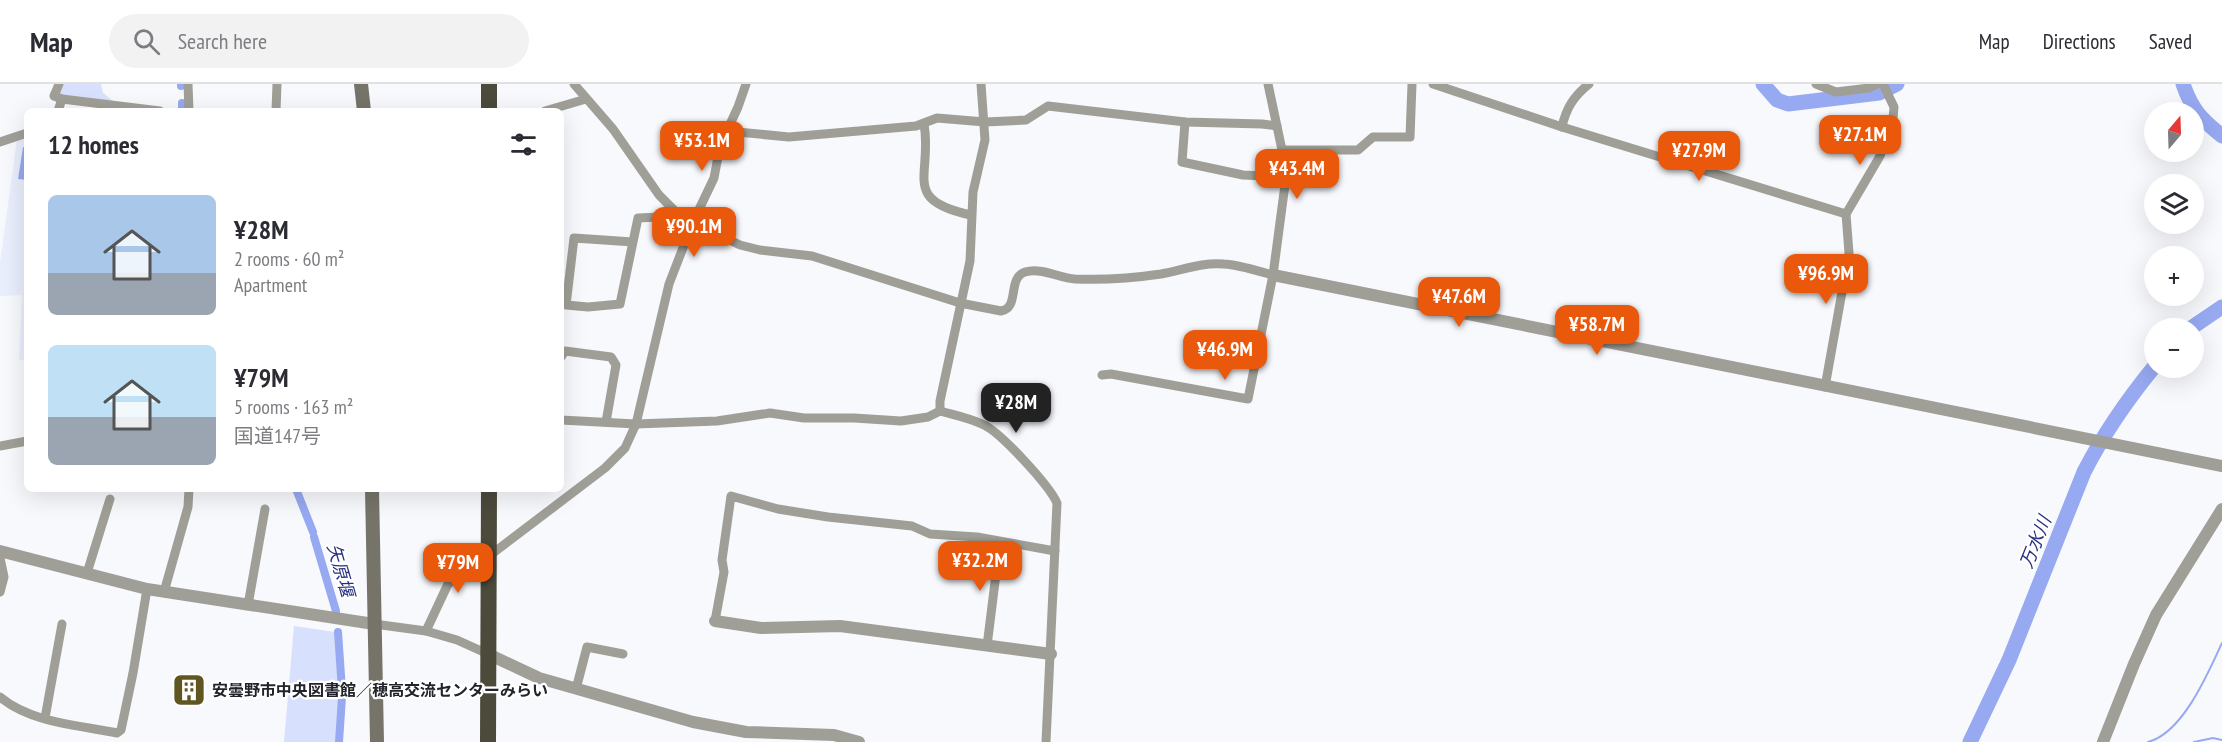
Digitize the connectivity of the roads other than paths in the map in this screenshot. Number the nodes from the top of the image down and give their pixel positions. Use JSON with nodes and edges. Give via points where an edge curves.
{"nodes":[{"id":1,"x":59,"y":84,"type":"edge"},
{"id":2,"x":188,"y":84,"type":"edge"},
{"id":3,"x":277,"y":84,"type":"edge"},
{"id":4,"x":361,"y":84,"type":"edge"},
{"id":5,"x":489,"y":84,"type":"edge"},
{"id":6,"x":574,"y":84,"type":"edge"},
{"id":7,"x":746,"y":84,"type":"edge"},
{"id":8,"x":981,"y":84,"type":"edge"},
{"id":9,"x":1268,"y":84,"type":"edge"},
{"id":10,"x":1412,"y":84,"type":"edge"},
{"id":11,"x":1433,"y":84,"type":"edge"},
{"id":12,"x":1589,"y":84,"type":"edge"},
{"id":13,"x":1816,"y":84,"type":"edge"},
{"id":14,"x":1881,"y":84,"type":"edge"},
{"id":15,"x":63,"y":99,"type":"junction"},
{"id":16,"x":586,"y":99,"type":"junction"},
{"id":17,"x":59,"y":108,"type":"edge"},
{"id":18,"x":136,"y":108,"type":"edge"},
{"id":19,"x":189,"y":108,"type":"edge"},
{"id":20,"x":276,"y":108,"type":"edge"},
{"id":21,"x":364,"y":108,"type":"edge"},
{"id":22,"x":489,"y":108,"type":"edge"},
{"id":23,"x":554,"y":108,"type":"edge"},
{"id":24,"x":985,"y":122,"type":"junction"},
{"id":25,"x":1185,"y":122,"type":"junction"},
{"id":26,"x":924,"y":123,"type":"junction"},
{"id":27,"x":1277,"y":126,"type":"junction"},
{"id":28,"x":1562,"y":127,"type":"junction"},
{"id":29,"x":727,"y":131,"type":"junction"},
{"id":30,"x":24,"y":134,"type":"edge"},
{"id":31,"x":0,"y":142,"type":"edge"},
{"id":32,"x":1282,"y":150,"type":"junction"},
{"id":33,"x":1286,"y":177,"type":"junction"},
{"id":34,"x":1846,"y":214,"type":"junction"},
{"id":35,"x":971,"y":215,"type":"junction"},
{"id":36,"x":680,"y":216,"type":"junction"},
{"id":37,"x":693,"y":222,"type":"junction"},
{"id":38,"x":633,"y":242,"type":"junction"},
{"id":39,"x":1273,"y":275,"type":"junction"},
{"id":40,"x":960,"y":303,"type":"junction"},
{"id":41,"x":564,"y":353,"type":"edge"},
{"id":42,"x":1102,"y":375,"type":"dead end"},
{"id":43,"x":1825,"y":387,"type":"junction"},
{"id":44,"x":940,"y":411,"type":"junction"},
{"id":45,"x":564,"y":420,"type":"edge"},
{"id":46,"x":606,"y":422,"type":"junction"},
{"id":47,"x":636,"y":424,"type":"junction"},
{"id":48,"x":24,"y":442,"type":"edge"},
{"id":49,"x":0,"y":446,"type":"edge"},
{"id":50,"x":2222,"y":466,"type":"edge"},
{"id":51,"x":189,"y":492,"type":"edge"},
{"id":52,"x":372,"y":492,"type":"edge"},
{"id":53,"x":489,"y":492,"type":"edge"},
{"id":54,"x":110,"y":499,"type":"dead end"},
{"id":55,"x":265,"y":509,"type":"dead end"},
{"id":56,"x":2222,"y":509,"type":"edge"},
{"id":57,"x":1000,"y":542,"type":"junction"},
{"id":58,"x":0,"y":551,"type":"edge"},
{"id":59,"x":1055,"y":551,"type":"junction"},
{"id":60,"x":488,"y":557,"type":"junction"},
{"id":61,"x":0,"y":558,"type":"edge"},
{"id":62,"x":87,"y":573,"type":"junction"},
{"id":63,"x":147,"y":589,"type":"junction"},
{"id":64,"x":0,"y":592,"type":"edge"},
{"id":65,"x":164,"y":592,"type":"junction"},
{"id":66,"x":248,"y":605,"type":"junction"},
{"id":67,"x":715,"y":621,"type":"joint"},
{"id":68,"x":62,"y":624,"type":"dead end"},
{"id":69,"x":374,"y":624,"type":"junction"},
{"id":70,"x":426,"y":631,"type":"junction"},
{"id":71,"x":987,"y":646,"type":"junction"},
{"id":72,"x":488,"y":654,"type":"junction"},
{"id":73,"x":623,"y":654,"type":"dead end"},
{"id":74,"x":1051,"y":654,"type":"junction"},
{"id":75,"x":576,"y":689,"type":"junction"},
{"id":76,"x":0,"y":697,"type":"edge"},
{"id":77,"x":45,"y":718,"type":"junction"},
{"id":78,"x":377,"y":742,"type":"edge"},
{"id":79,"x":488,"y":742,"type":"edge"},
{"id":80,"x":858,"y":742,"type":"edge"},
{"id":81,"x":1046,"y":742,"type":"edge"},
{"id":82,"x":2103,"y":742,"type":"edge"}],
"edges":[{"from":1,"to":15,"type":"street","via":[[54,96]]},
{"from":2,"to":19,"type":"street"},
{"from":3,"to":20,"type":"street"},
{"from":4,"to":21,"type":"main road"},
{"from":5,"to":22,"type":"highway"},
{"from":6,"to":16,"type":"street"},
{"from":7,"to":29,"type":"street"},
{"from":8,"to":24,"type":"street"},
{"from":9,"to":27,"type":"street"},
{"from":10,"to":32,"type":"street","via":[[1410,137],[1373,137],[1358,150]]},
{"from":11,"to":28,"type":"street"},
{"from":12,"to":28,"type":"street","via":[[1575,95]]},
{"from":13,"to":14,"type":"street","via":[[1836,92]]},
{"from":14,"to":34,"type":"street","via":[[1894,111],[1891,129],[1870,176]]},
{"from":15,"to":17,"type":"street"},
{"from":15,"to":18,"type":"street"},
{"from":16,"to":23,"type":"street"},
{"from":16,"to":36,"type":"street","via":[[613,129],[659,195]]},
{"from":24,"to":25,"type":"street","via":[[1026,120],[1048,106]]},
{"from":24,"to":26,"type":"street","via":[[937,118]]},
{"from":24,"to":35,"type":"street"},
{"from":25,"to":27,"type":"street"},
{"from":25,"to":33,"type":"street","via":[[1182,162],[1243,176]]},
{"from":26,"to":29,"type":"street","via":[[789,137]]},
{"from":26,"to":35,"type":"street","via":[[928,196],[951,211]]},
{"from":27,"to":32,"type":"street"},
{"from":28,"to":34,"type":"street"},
{"from":29,"to":37,"type":"street","via":[[714,178]]},
{"from":30,"to":31,"type":"street"},
{"from":32,"to":33,"type":"street"},
{"from":33,"to":39,"type":"street"},
{"from":34,"to":43,"type":"street","via":[[1849,253]]},
{"from":35,"to":40,"type":"street","via":[[970,261]]},
{"from":36,"to":37,"type":"street"},
{"from":36,"to":38,"type":"street","via":[[638,218]]},
{"from":37,"to":40,"type":"street","via":[[740,245],[812,256]]},
{"from":37,"to":47,"type":"street","via":[[669,284]]},
{"from":38,"to":38,"type":"street","via":[[620,304],[566,305],[574,238]]},
{"from":39,"to":40,"type":"street","via":[[1226,264],[1072,279],[1028,271],[1017,279],[1007,310]]},
{"from":39,"to":42,"type":"street","via":[[1248,399]]},
{"from":39,"to":43,"type":"street"},
{"from":40,"to":44,"type":"street"},
{"from":41,"to":46,"type":"street","via":[[611,357],[616,365]]},
{"from":43,"to":50,"type":"street"},
{"from":44,"to":47,"type":"street","via":[[908,420],[804,418],[770,413],[717,421]]},
{"from":44,"to":59,"type":"street","via":[[985,425],[997,433],[1048,489],[1057,502]]},
{"from":45,"to":46,"type":"street"},
{"from":46,"to":47,"type":"street"},
{"from":47,"to":60,"type":"street","via":[[625,448],[605,468]]},
{"from":48,"to":49,"type":"street"},
{"from":51,"to":65,"type":"street"},
{"from":52,"to":69,"type":"main road"},
{"from":53,"to":60,"type":"highway"},
{"from":54,"to":62,"type":"street"},
{"from":55,"to":66,"type":"street"},
{"from":56,"to":82,"type":"street","via":[[2156,615]]},
{"from":57,"to":59,"type":"street"},
{"from":57,"to":67,"type":"street","via":[[930,534],[912,525],[778,509],[731,496]]},
{"from":57,"to":71,"type":"street"},
{"from":58,"to":62,"type":"street"},
{"from":59,"to":74,"type":"street"},
{"from":60,"to":70,"type":"street","via":[[448,584]]},
{"from":60,"to":72,"type":"highway"},
{"from":61,"to":64,"type":"street","via":[[4,577]]},
{"from":62,"to":63,"type":"street"},
{"from":63,"to":65,"type":"street"},
{"from":63,"to":77,"type":"street","via":[[121,730],[117,733]]},
{"from":65,"to":66,"type":"street"},
{"from":66,"to":69,"type":"street"},
{"from":67,"to":71,"type":"street","via":[[762,628],[840,626]]},
{"from":68,"to":77,"type":"street"},
{"from":69,"to":70,"type":"street"},
{"from":69,"to":78,"type":"main road"},
{"from":70,"to":72,"type":"street"},
{"from":71,"to":74,"type":"street"},
{"from":72,"to":75,"type":"street","via":[[539,678]]},
{"from":72,"to":79,"type":"highway"},
{"from":73,"to":75,"type":"street","via":[[587,647]]},
{"from":74,"to":81,"type":"street"},
{"from":75,"to":80,"type":"street","via":[[693,722],[746,732],[834,735]]},
{"from":76,"to":77,"type":"street","via":[[12,707]]}]}
